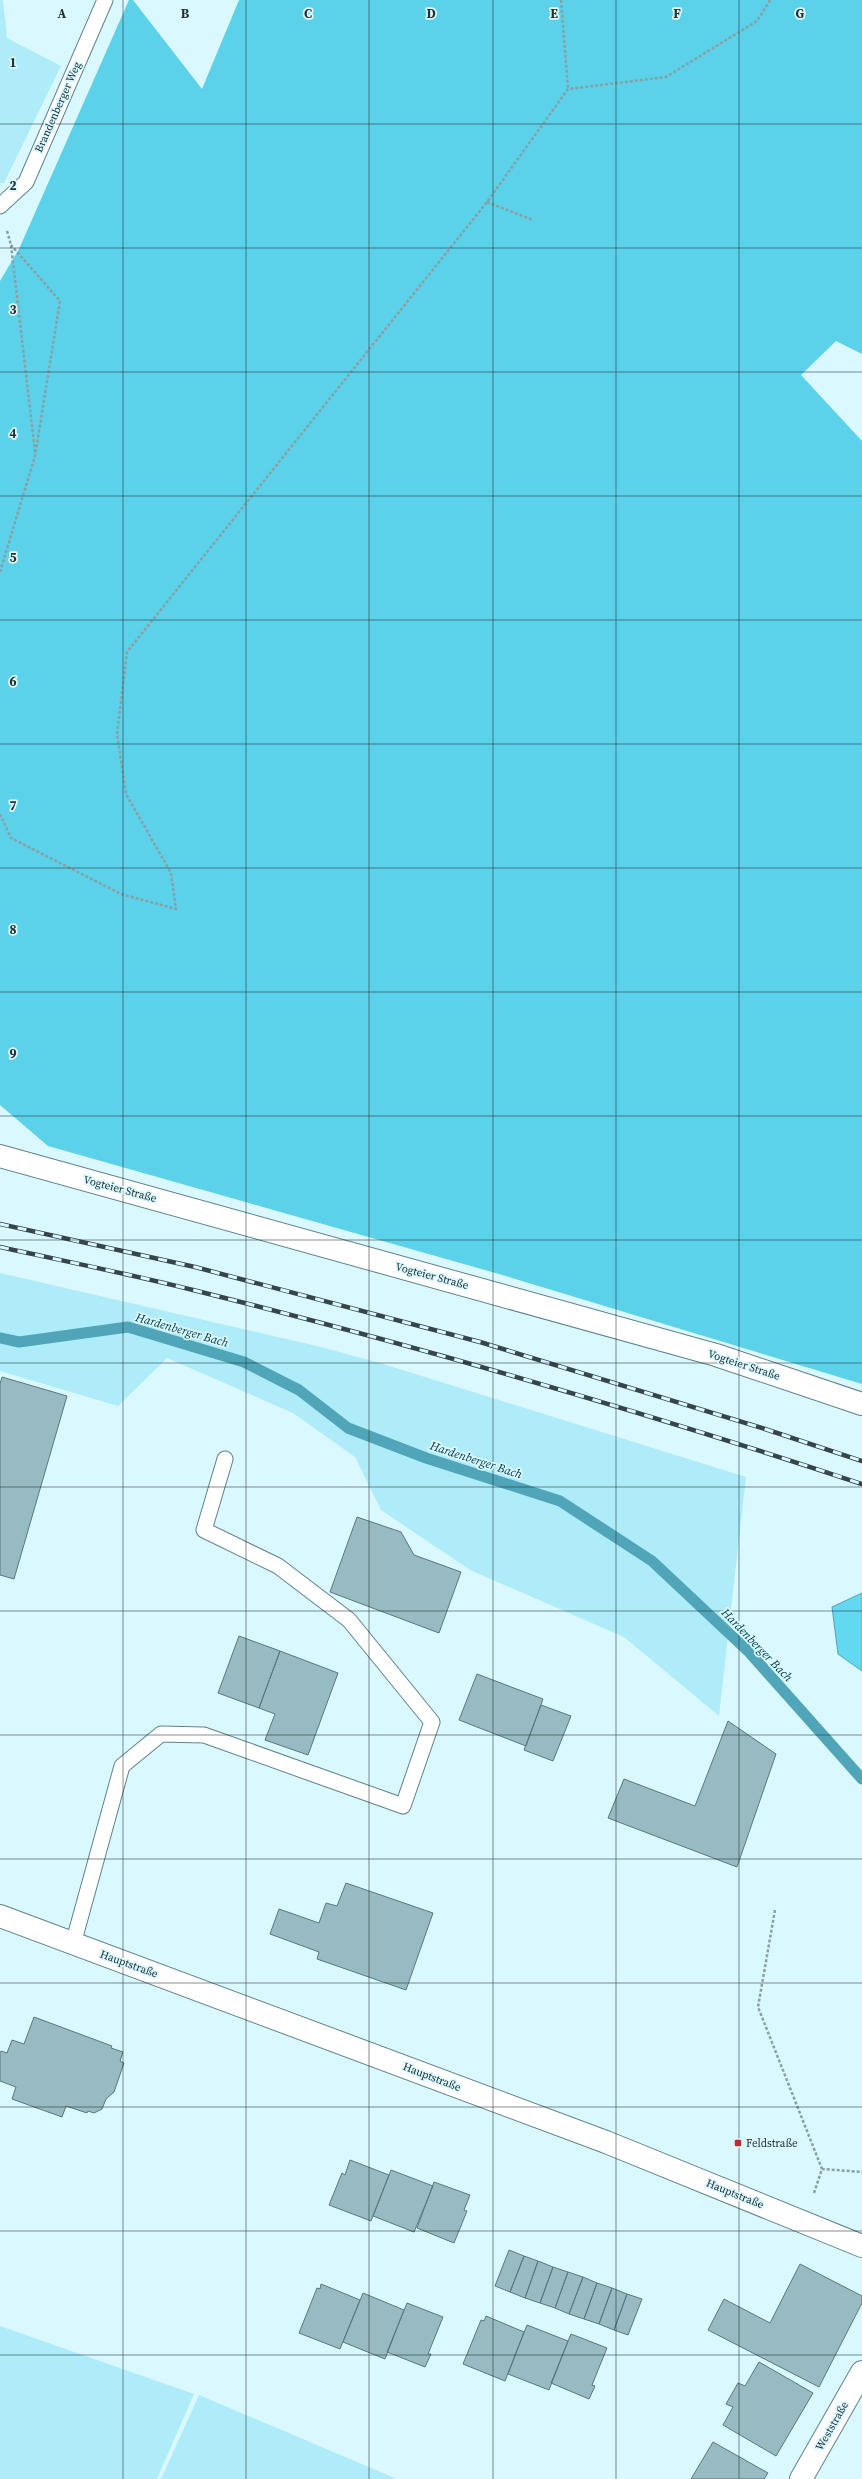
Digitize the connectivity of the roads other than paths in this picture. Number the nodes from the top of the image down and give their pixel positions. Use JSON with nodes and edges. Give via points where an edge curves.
{"nodes":[{"id":1,"x":105,"y":0,"type":"edge"},
{"id":2,"x":0,"y":206,"type":"edge"},
{"id":3,"x":0,"y":1156,"type":"edge"},
{"id":4,"x":862,"y":1404,"type":"edge"},
{"id":5,"x":225,"y":1459,"type":"dead end"},
{"id":6,"x":0,"y":1916,"type":"edge"},
{"id":7,"x":73,"y":1944,"type":"junction"},
{"id":8,"x":862,"y":2246,"type":"edge"},
{"id":9,"x":862,"y":2372,"type":"edge"},
{"id":10,"x":801,"y":2479,"type":"edge"}],
"edges":[{"from":1,"to":2,"type":"lane","name":"Brandenberger Weg","via":[[26,182]]},
{"from":3,"to":4,"type":"street","name":"Vogteier Straße","via":[[708,1353]]},
{"from":5,"to":7,"type":"lane","via":[[204,1530],[278,1566],[349,1620],[432,1722],[403,1806],[204,1735],[161,1734],[122,1766]]},
{"from":6,"to":7,"type":"street","name":"Hauptstraße"},
{"from":7,"to":8,"type":"street","name":"Hauptstraße","via":[[606,2142]]},
{"from":9,"to":10,"type":"street","name":"Weststraße"}]}
